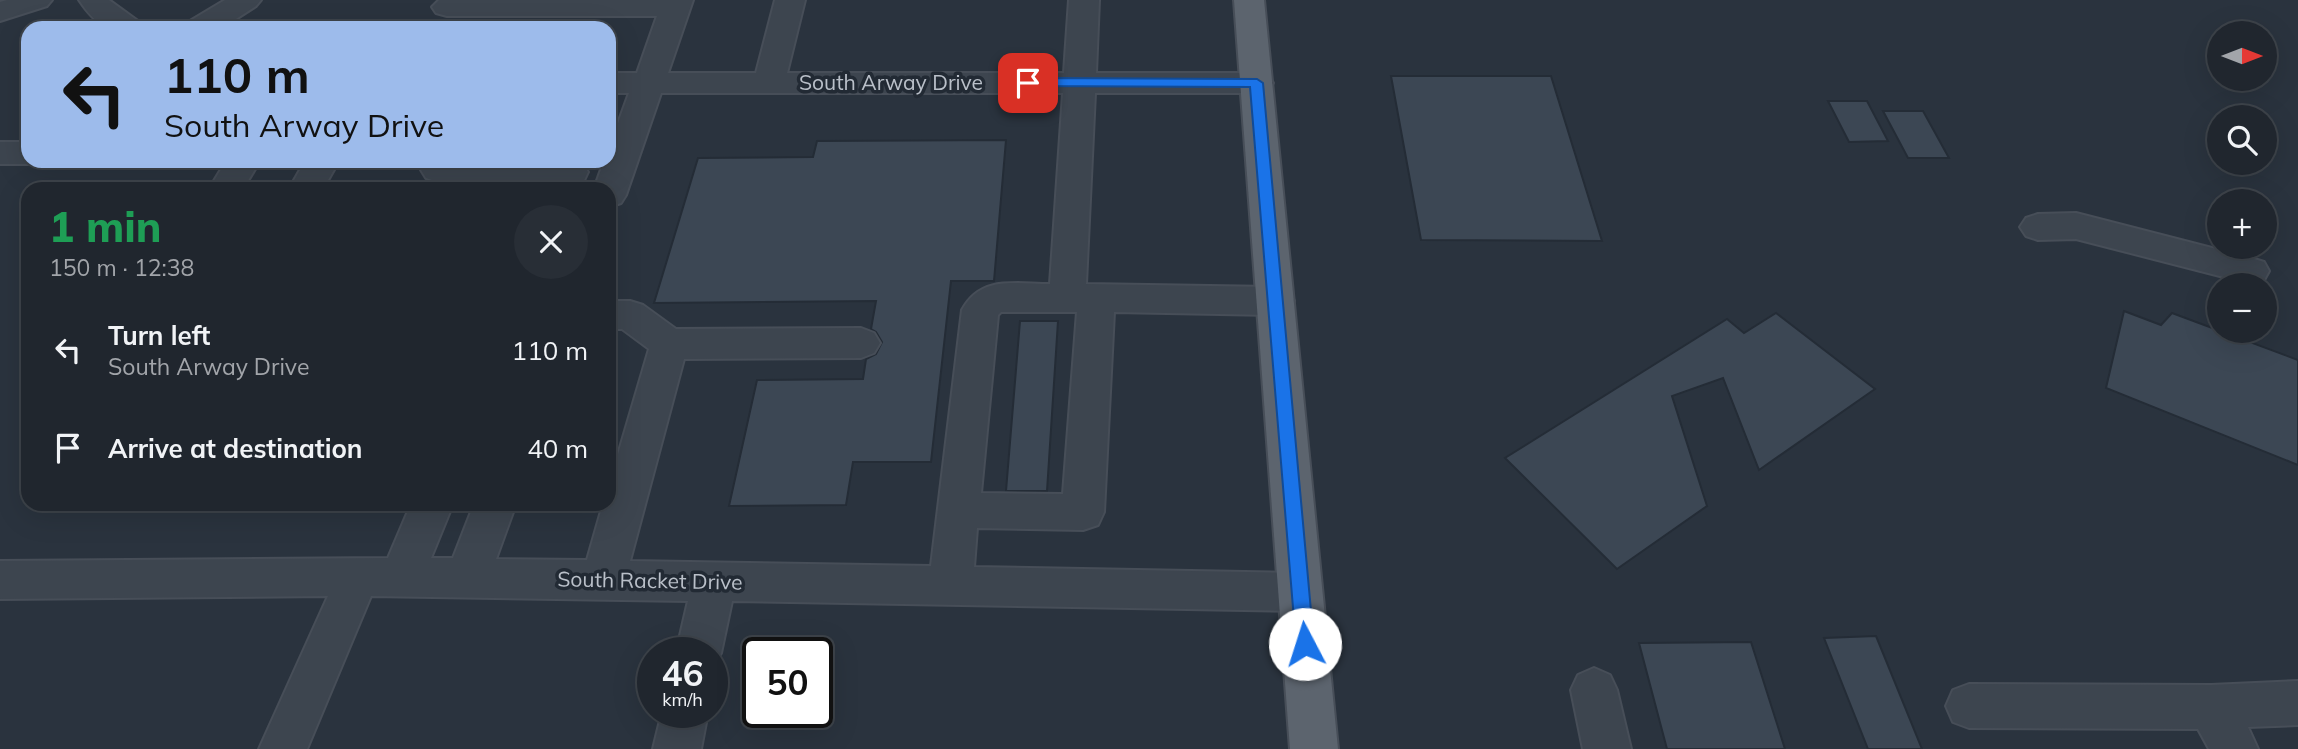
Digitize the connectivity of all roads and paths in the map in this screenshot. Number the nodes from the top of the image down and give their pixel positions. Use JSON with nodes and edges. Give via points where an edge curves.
{"nodes":[{"id":1,"x":37,"y":0,"type":"edge"},
{"id":2,"x":94,"y":0,"type":"edge"},
{"id":3,"x":246,"y":0,"type":"edge"},
{"id":4,"x":790,"y":0,"type":"edge"},
{"id":5,"x":1084,"y":0,"type":"edge"},
{"id":6,"x":1249,"y":0,"type":"edge"},
{"id":7,"x":677,"y":4,"type":"edge"},
{"id":8,"x":0,"y":12,"type":"edge"},
{"id":9,"x":446,"y":12,"type":"edge"},
{"id":10,"x":117,"y":21,"type":"edge"},
{"id":11,"x":212,"y":21,"type":"edge"},
{"id":12,"x":616,"y":83,"type":"edge"},
{"id":13,"x":649,"y":83,"type":"junction"},
{"id":14,"x":769,"y":83,"type":"junction"},
{"id":15,"x":1079,"y":83,"type":"junction"},
{"id":16,"x":1257,"y":83,"type":"junction"},
{"id":17,"x":0,"y":153,"type":"edge"},
{"id":18,"x":21,"y":153,"type":"edge"},
{"id":19,"x":438,"y":170,"type":"dead end"},
{"id":20,"x":567,"y":180,"type":"edge"},
{"id":21,"x":590,"y":182,"type":"edge"},
{"id":22,"x":614,"y":182,"type":"edge"},
{"id":23,"x":2038,"y":227,"type":"dead end"},
{"id":24,"x":2251,"y":271,"type":"dead end"},
{"id":25,"x":1082,"y":299,"type":"junction"},
{"id":26,"x":1276,"y":301,"type":"junction"},
{"id":27,"x":616,"y":315,"type":"edge"},
{"id":28,"x":861,"y":342,"type":"dead end"},
{"id":29,"x":669,"y":344,"type":"junction"},
{"id":30,"x":958,"y":510,"type":"junction"},
{"id":31,"x":427,"y":511,"type":"edge"},
{"id":32,"x":492,"y":511,"type":"edge"},
{"id":33,"x":380,"y":577,"type":"junction"},
{"id":34,"x":467,"y":578,"type":"junction"},
{"id":35,"x":0,"y":580,"type":"edge"},
{"id":36,"x":603,"y":580,"type":"junction"},
{"id":37,"x":714,"y":582,"type":"junction"},
{"id":38,"x":950,"y":586,"type":"junction"},
{"id":39,"x":1300,"y":592,"type":"junction"},
{"id":40,"x":702,"y":637,"type":"edge"},
{"id":41,"x":1594,"y":690,"type":"dead end"},
{"id":42,"x":2298,"y":702,"type":"edge"},
{"id":43,"x":1969,"y":706,"type":"dead end"},
{"id":44,"x":2211,"y":707,"type":"junction"},
{"id":45,"x":682,"y":728,"type":"edge"},
{"id":46,"x":283,"y":749,"type":"edge"},
{"id":47,"x":677,"y":749,"type":"edge"},
{"id":48,"x":1314,"y":749,"type":"edge"},
{"id":49,"x":1607,"y":749,"type":"edge"},
{"id":50,"x":2234,"y":749,"type":"edge"}],
"edges":[{"from":1,"to":8,"type":"street"},
{"from":2,"to":10,"type":"street"},
{"from":3,"to":11,"type":"street"},
{"from":4,"to":14,"type":"street"},
{"from":5,"to":15,"type":"street"},
{"from":6,"to":16,"type":"main road"},
{"from":7,"to":9,"type":"street"},
{"from":7,"to":13,"type":"street"},
{"from":12,"to":13,"type":"street","name":"South Arway Drive"},
{"from":13,"to":14,"type":"street","name":"South Arway Drive"},
{"from":13,"to":22,"type":"street"},
{"from":14,"to":15,"type":"street","name":"South Arway Drive"},
{"from":15,"to":16,"type":"street","name":"South Arway Drive"},
{"from":15,"to":25,"type":"street"},
{"from":16,"to":26,"type":"main road"},
{"from":17,"to":18,"type":"street"},
{"from":19,"to":20,"type":"street"},
{"from":20,"to":21,"type":"street"},
{"from":23,"to":24,"type":"street","via":[[2076,226]]},
{"from":25,"to":26,"type":"street"},
{"from":25,"to":30,"type":"street","via":[[992,298],[980,310]]},
{"from":25,"to":30,"type":"street","via":[[1083,512]]},
{"from":26,"to":39,"type":"main road"},
{"from":27,"to":29,"type":"street","via":[[630,315]]},
{"from":28,"to":29,"type":"street"},
{"from":29,"to":36,"type":"street"},
{"from":30,"to":38,"type":"street"},
{"from":31,"to":33,"type":"street"},
{"from":32,"to":34,"type":"street"},
{"from":33,"to":34,"type":"street","name":"South Racket Drive"},
{"from":33,"to":35,"type":"street","name":"South Racket Drive"},
{"from":33,"to":46,"type":"street"},
{"from":34,"to":36,"type":"street","name":"South Racket Drive"},
{"from":36,"to":37,"type":"street","name":"South Racket Drive"},
{"from":37,"to":38,"type":"street","name":"South Racket Drive"},
{"from":37,"to":40,"type":"street"},
{"from":38,"to":39,"type":"street","name":"South Racket Drive"},
{"from":39,"to":48,"type":"main road"},
{"from":41,"to":49,"type":"street"},
{"from":42,"to":44,"type":"street"},
{"from":43,"to":44,"type":"street"},
{"from":44,"to":50,"type":"street"},
{"from":45,"to":47,"type":"street"}]}
